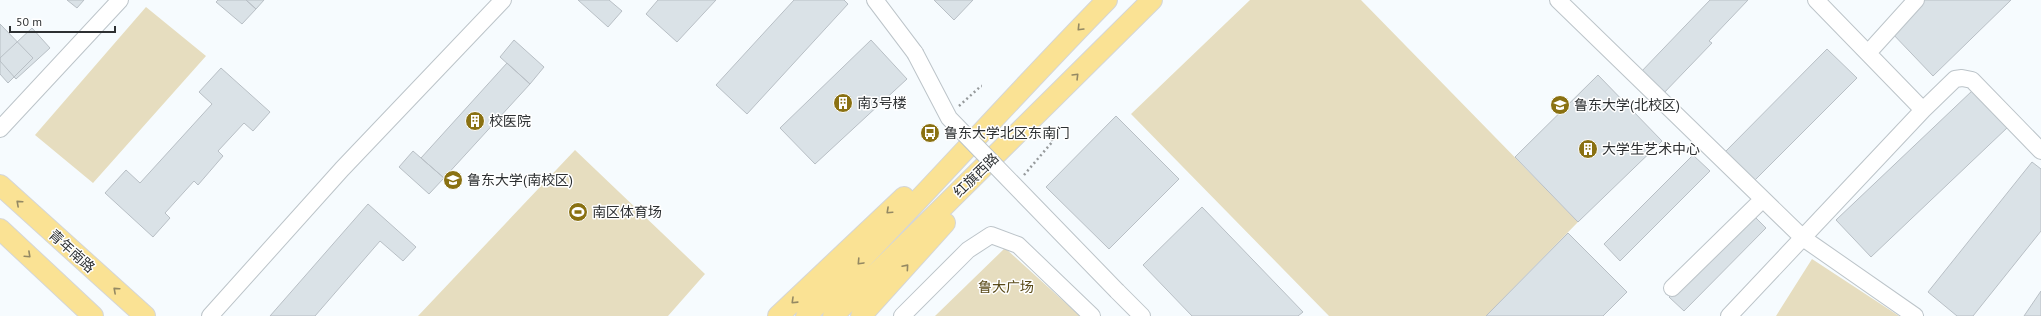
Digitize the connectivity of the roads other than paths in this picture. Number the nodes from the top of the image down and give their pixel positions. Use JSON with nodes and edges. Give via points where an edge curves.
{"nodes":[{"id":1,"x":120,"y":0,"type":"edge"},
{"id":2,"x":503,"y":0,"type":"edge"},
{"id":3,"x":875,"y":0,"type":"edge"},
{"id":4,"x":1107,"y":0,"type":"edge"},
{"id":5,"x":1152,"y":0,"type":"edge"},
{"id":6,"x":1558,"y":0,"type":"edge"},
{"id":7,"x":1816,"y":0,"type":"edge"},
{"id":8,"x":1916,"y":0,"type":"edge"},
{"id":9,"x":1868,"y":53,"type":"junction"},
{"id":10,"x":1030,"y":79,"type":"junction"},
{"id":11,"x":1049,"y":104,"type":"junction"},
{"id":12,"x":1923,"y":110,"type":"junction"},
{"id":13,"x":0,"y":129,"type":"edge"},
{"id":14,"x":2041,"y":151,"type":"edge"},
{"id":15,"x":0,"y":185,"type":"edge"},
{"id":16,"x":1763,"y":199,"type":"junction"},
{"id":17,"x":0,"y":229,"type":"edge"},
{"id":18,"x":1803,"y":238,"type":"junction"},
{"id":19,"x":1672,"y":288,"type":"dead end"},
{"id":20,"x":93,"y":316,"type":"edge"},
{"id":21,"x":145,"y":316,"type":"edge"},
{"id":22,"x":210,"y":316,"type":"edge"},
{"id":23,"x":778,"y":316,"type":"edge"},
{"id":24,"x":806,"y":316,"type":"edge"},
{"id":25,"x":833,"y":316,"type":"edge"},
{"id":26,"x":861,"y":316,"type":"edge"},
{"id":27,"x":902,"y":316,"type":"edge"},
{"id":28,"x":1092,"y":316,"type":"edge"},
{"id":29,"x":1142,"y":316,"type":"edge"},
{"id":30,"x":1729,"y":316,"type":"edge"},
{"id":31,"x":1915,"y":316,"type":"edge"}],
"edges":[{"from":1,"to":13,"type":"street"},
{"from":2,"to":22,"type":"street","via":[[342,170]]},
{"from":3,"to":29,"type":"street","bridge":true,"via":[[915,53],[949,118]]},
{"from":4,"to":10,"type":"main road","name":"红旗西路","one_way":true},
{"from":11,"to":5,"type":"main road","name":"红旗西路","one_way":true},
{"from":6,"to":16,"type":"street"},
{"from":7,"to":9,"type":"street"},
{"from":8,"to":9,"type":"street"},
{"from":9,"to":12,"type":"street"},
{"from":10,"to":23,"type":"main road","one_way":true},
{"from":10,"to":24,"type":"main road","name":"红旗西路","one_way":true,"via":[[858,264]]},
{"from":11,"to":25,"type":"main road","name":"红旗西路"},
{"from":26,"to":11,"type":"main road","one_way":true},
{"from":12,"to":14,"type":"street","via":[[1955,79],[1972,80]]},
{"from":12,"to":18,"type":"street"},
{"from":21,"to":15,"type":"main road","name":"青年南路","one_way":true},
{"from":16,"to":18,"type":"street"},
{"from":16,"to":19,"type":"street"},
{"from":17,"to":20,"type":"main road","one_way":true},
{"from":18,"to":30,"type":"street"},
{"from":18,"to":31,"type":"street"},
{"from":27,"to":28,"type":"street","via":[[968,250],[991,235],[1018,245]]}]}
